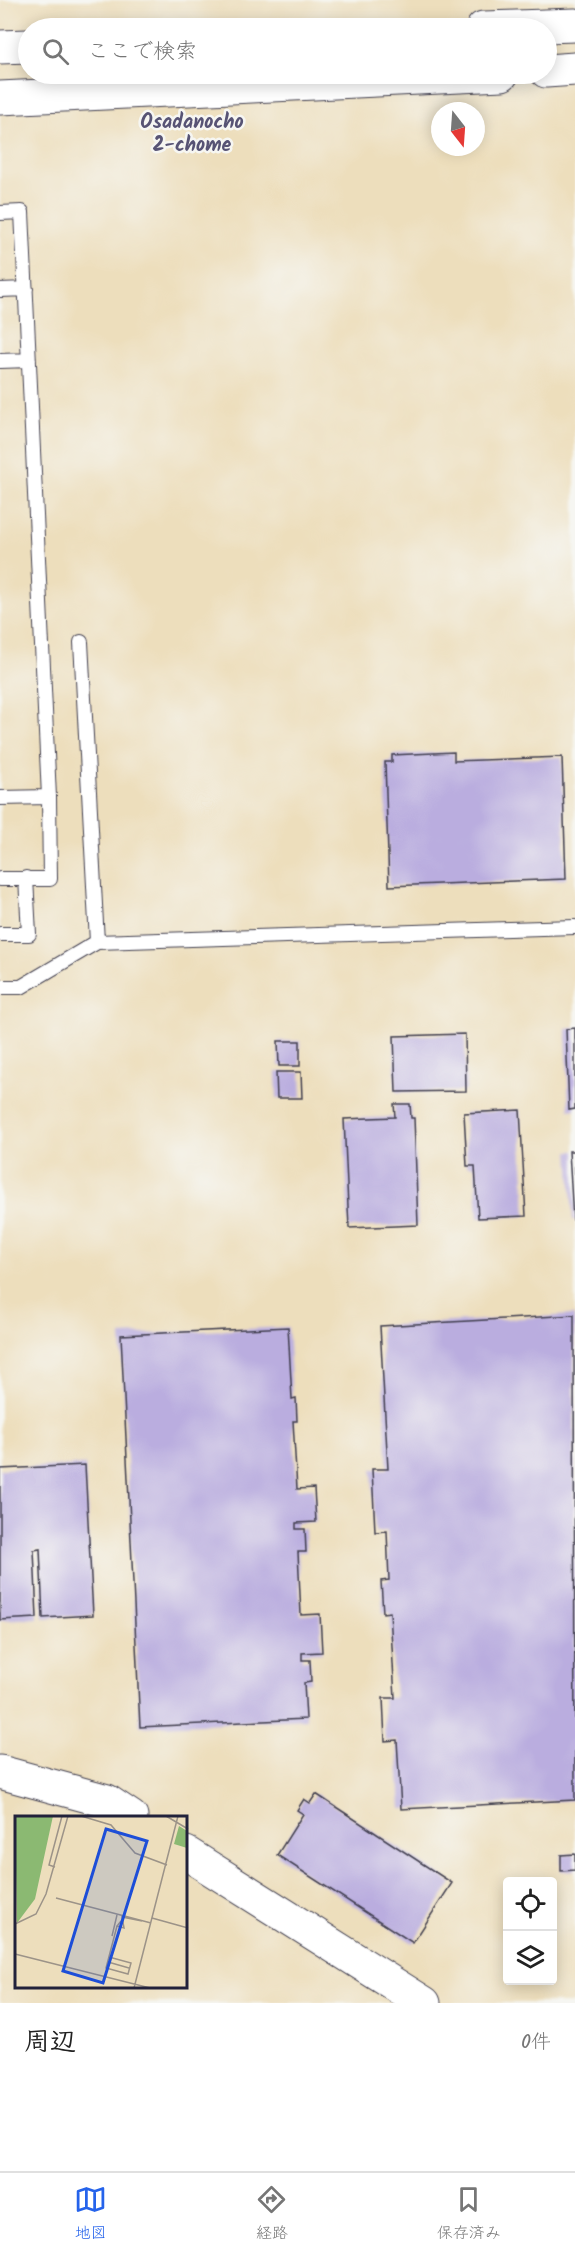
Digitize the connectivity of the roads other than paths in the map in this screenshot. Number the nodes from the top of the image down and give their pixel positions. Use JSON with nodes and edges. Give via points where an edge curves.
{"nodes":[{"id":1,"x":575,"y":25,"type":"edge"},
{"id":2,"x":557,"y":26,"type":"edge"},
{"id":3,"x":18,"y":46,"type":"edge"},
{"id":4,"x":0,"y":47,"type":"edge"},
{"id":5,"x":575,"y":69,"type":"edge"},
{"id":6,"x":557,"y":70,"type":"edge"},
{"id":7,"x":293,"y":84,"type":"edge"},
{"id":8,"x":0,"y":98,"type":"edge"},
{"id":9,"x":0,"y":213,"type":"edge"},
{"id":10,"x":26,"y":289,"type":"junction"},
{"id":11,"x":0,"y":290,"type":"edge"},
{"id":12,"x":29,"y":360,"type":"junction"},
{"id":13,"x":0,"y":361,"type":"edge"},
{"id":14,"x":81,"y":642,"type":"dead end"},
{"id":15,"x":49,"y":797,"type":"junction"},
{"id":16,"x":0,"y":798,"type":"edge"},
{"id":17,"x":26,"y":878,"type":"junction"},
{"id":18,"x":0,"y":879,"type":"edge"},
{"id":19,"x":575,"y":927,"type":"edge"},
{"id":20,"x":0,"y":934,"type":"edge"},
{"id":21,"x":97,"y":942,"type":"junction"},
{"id":22,"x":0,"y":987,"type":"edge"},
{"id":23,"x":0,"y":1772,"type":"edge"},
{"id":24,"x":130,"y":1816,"type":"edge"},
{"id":25,"x":188,"y":1853,"type":"edge"},
{"id":26,"x":424,"y":2003,"type":"edge"}],
"edges":[{"from":1,"to":2,"type":"main road"},
{"from":3,"to":4,"type":"main road"},
{"from":5,"to":6,"type":"main road"},
{"from":7,"to":8,"type":"main road"},
{"from":9,"to":10,"type":"lane","via":[[22,212]]},
{"from":10,"to":11,"type":"lane"},
{"from":10,"to":12,"type":"lane"},
{"from":12,"to":13,"type":"lane"},
{"from":12,"to":15,"type":"lane"},
{"from":14,"to":21,"type":"lane"},
{"from":15,"to":16,"type":"lane"},
{"from":15,"to":17,"type":"lane","via":[[50,879]]},
{"from":17,"to":18,"type":"lane"},
{"from":17,"to":20,"type":"lane","via":[[29,934]]},
{"from":19,"to":21,"type":"lane"},
{"from":21,"to":22,"type":"lane","via":[[21,987]]},
{"from":23,"to":24,"type":"main road","via":[[107,1801]]},
{"from":25,"to":26,"type":"main road"}]}
